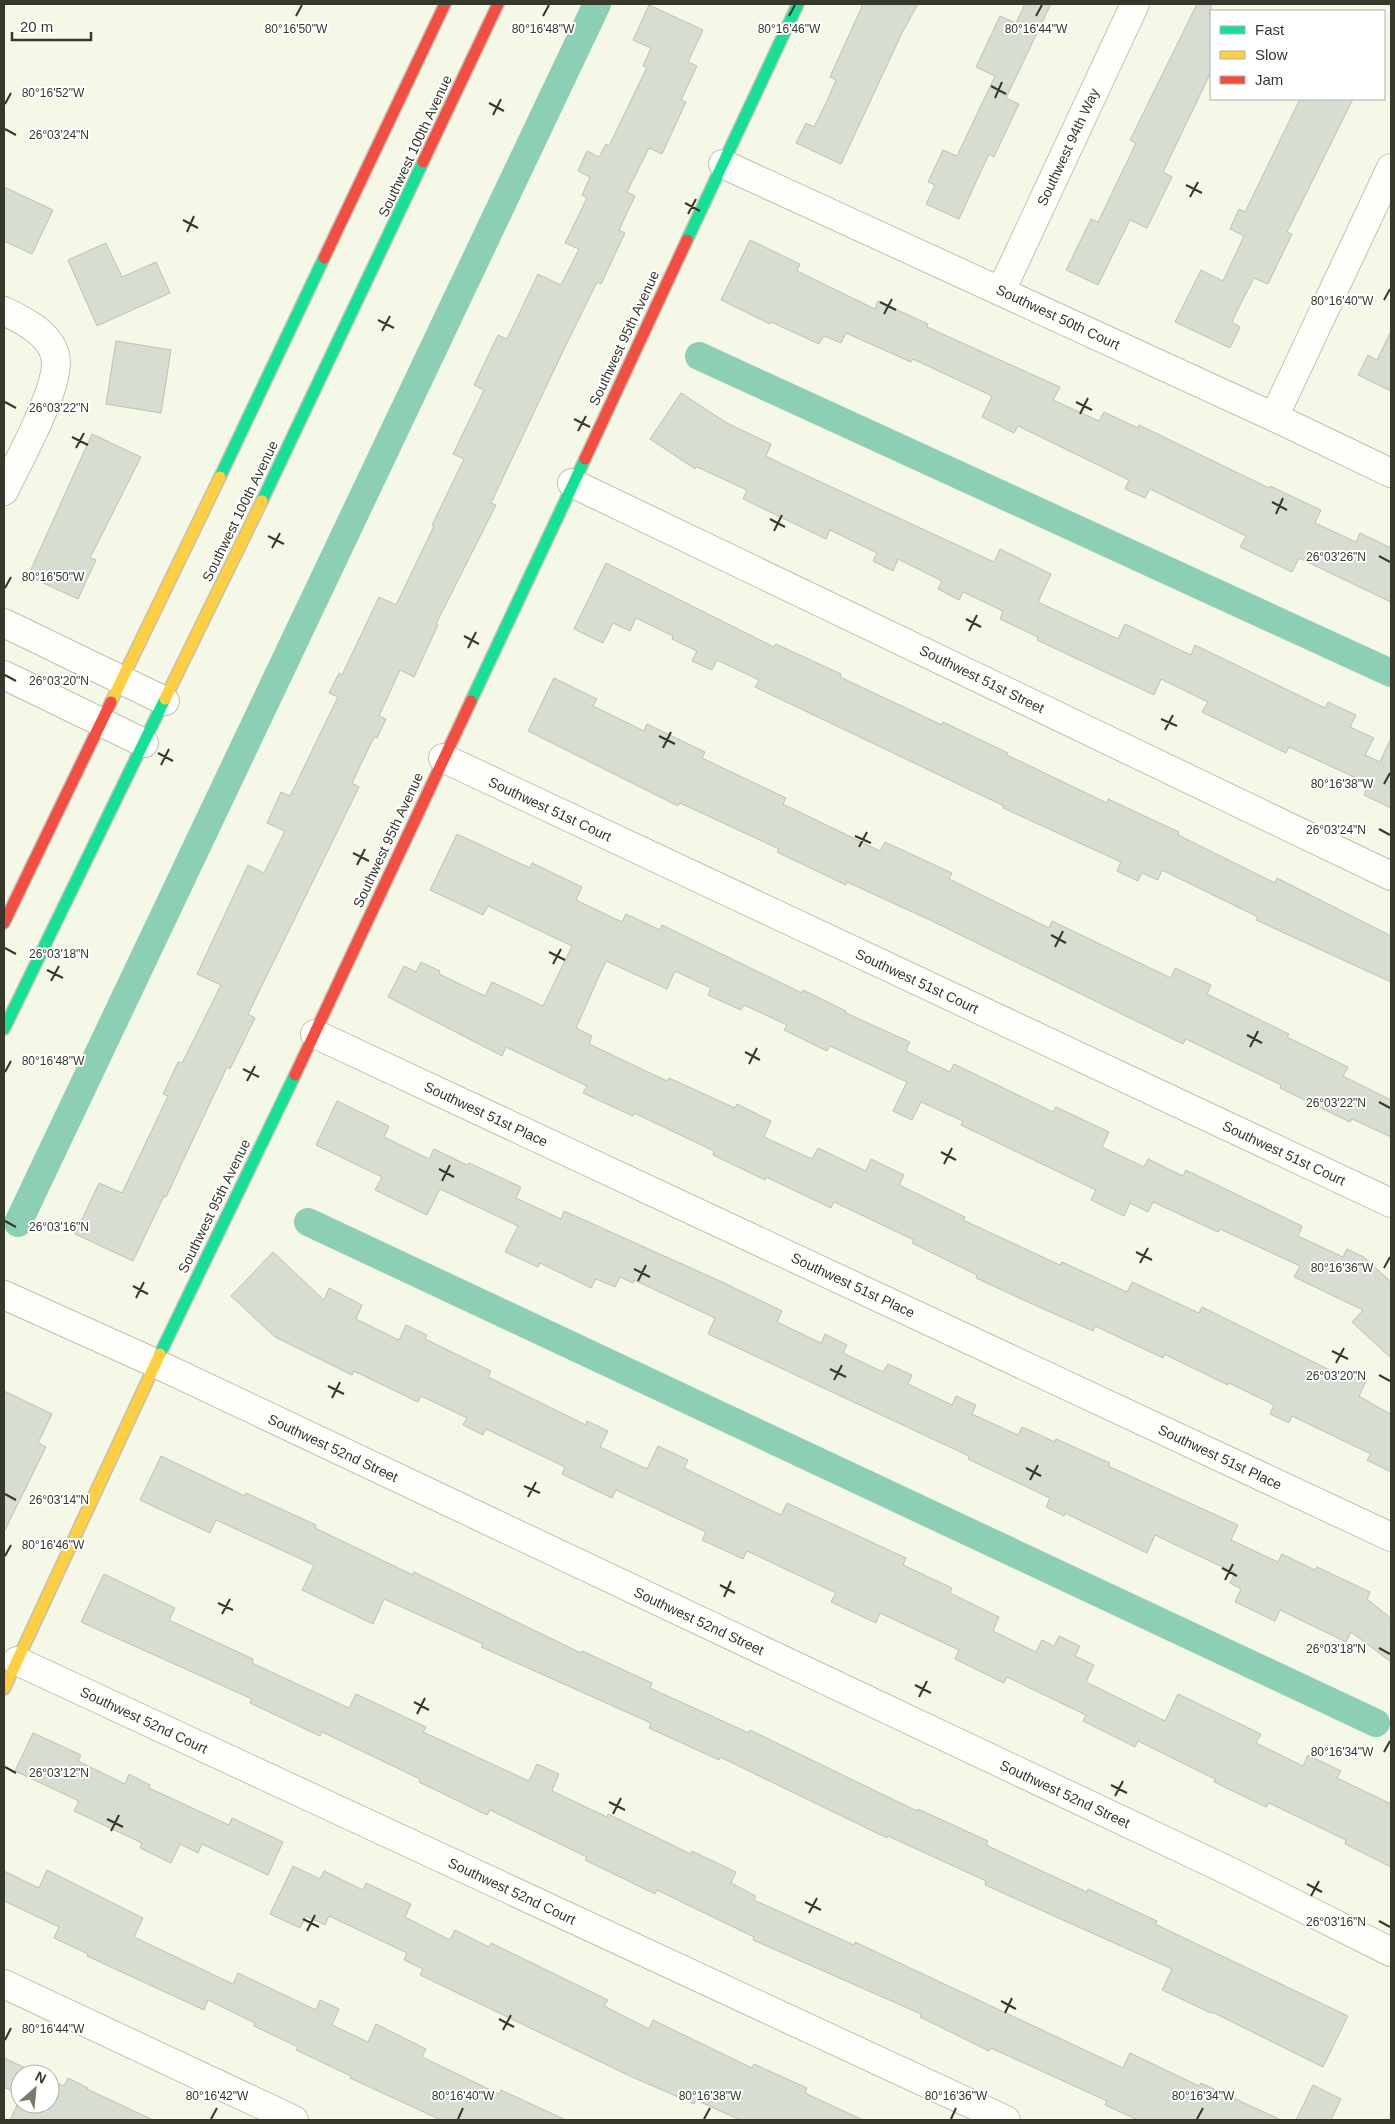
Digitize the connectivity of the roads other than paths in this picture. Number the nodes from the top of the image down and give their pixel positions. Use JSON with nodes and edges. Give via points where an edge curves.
{"nodes":[{"id":1,"x":445,"y":4,"type":"edge"},
{"id":2,"x":498,"y":4,"type":"edge"},
{"id":3,"x":798,"y":4,"type":"edge"},
{"id":4,"x":1135,"y":4,"type":"edge"},
{"id":5,"x":723,"y":164,"type":"junction"},
{"id":6,"x":1391,"y":168,"type":"edge"},
{"id":7,"x":1001,"y":291,"type":"junction"},
{"id":8,"x":4,"y":311,"type":"edge"},
{"id":9,"x":1274,"y":417,"type":"junction"},
{"id":10,"x":1391,"y":473,"type":"edge"},
{"id":11,"x":572,"y":483,"type":"junction"},
{"id":12,"x":4,"y":491,"type":"edge"},
{"id":13,"x":4,"y":623,"type":"edge"},
{"id":14,"x":4,"y":675,"type":"edge"},
{"id":15,"x":121,"y":680,"type":"junction"},
{"id":16,"x":165,"y":700,"type":"junction"},
{"id":17,"x":101,"y":722,"type":"junction"},
{"id":18,"x":144,"y":743,"type":"junction"},
{"id":19,"x":443,"y":758,"type":"junction"},
{"id":20,"x":1391,"y":876,"type":"edge"},
{"id":21,"x":4,"y":923,"type":"edge"},
{"id":22,"x":4,"y":1029,"type":"edge"},
{"id":23,"x":315,"y":1034,"type":"junction"},
{"id":24,"x":1391,"y":1203,"type":"edge"},
{"id":25,"x":4,"y":1295,"type":"edge"},
{"id":26,"x":155,"y":1363,"type":"junction"},
{"id":27,"x":1391,"y":1536,"type":"edge"},
{"id":28,"x":17,"y":1661,"type":"junction"},
{"id":29,"x":4,"y":1689,"type":"edge"},
{"id":30,"x":1391,"y":1952,"type":"edge"},
{"id":31,"x":4,"y":1984,"type":"edge"},
{"id":32,"x":294,"y":2120,"type":"edge"},
{"id":33,"x":1006,"y":2120,"type":"edge"}],
"edges":[{"from":1,"to":15,"type":"main road"},
{"from":2,"to":16,"type":"main road","name":"Southwest 100th Avenue"},
{"from":3,"to":5,"type":"main road","name":"Southwest 95th Avenue"},
{"from":4,"to":7,"type":"street","name":"Southwest 94th Way"},
{"from":5,"to":7,"type":"street","name":"Southwest 50th Court"},
{"from":5,"to":11,"type":"main road","name":"Southwest 95th Avenue"},
{"from":6,"to":9,"type":"street"},
{"from":7,"to":9,"type":"street","name":"Southwest 50th Court"},
{"from":8,"to":12,"type":"street","via":[[39,333],[55,354],[57,365],[54,382]]},
{"from":9,"to":10,"type":"street","name":"Southwest 50th Court"},
{"from":11,"to":19,"type":"main road","name":"Southwest 95th Avenue"},
{"from":11,"to":20,"type":"street","name":"Southwest 51st Street"},
{"from":13,"to":15,"type":"street"},
{"from":14,"to":17,"type":"street"},
{"from":15,"to":16,"type":"street"},
{"from":15,"to":17,"type":"main road"},
{"from":16,"to":18,"type":"main road","name":"Southwest 100th Avenue"},
{"from":17,"to":18,"type":"street"},
{"from":17,"to":21,"type":"main road"},
{"from":18,"to":22,"type":"main road","name":"Southwest 100th Avenue"},
{"from":19,"to":23,"type":"main road","name":"Southwest 95th Avenue"},
{"from":19,"to":24,"type":"street","name":"Southwest 51st Court"},
{"from":23,"to":26,"type":"main road","name":"Southwest 95th Avenue"},
{"from":23,"to":27,"type":"street","name":"Southwest 51st Place"},
{"from":25,"to":26,"type":"street","name":"Southwest 52nd Street"},
{"from":26,"to":28,"type":"main road","name":"Southwest 95th Avenue"},
{"from":26,"to":30,"type":"street","name":"Southwest 52nd Street","via":[[1231,1872]]},
{"from":28,"to":29,"type":"main road","name":"Southwest 95th Avenue"},
{"from":28,"to":33,"type":"street","name":"Southwest 52nd Court"},
{"from":31,"to":32,"type":"street"}]}
